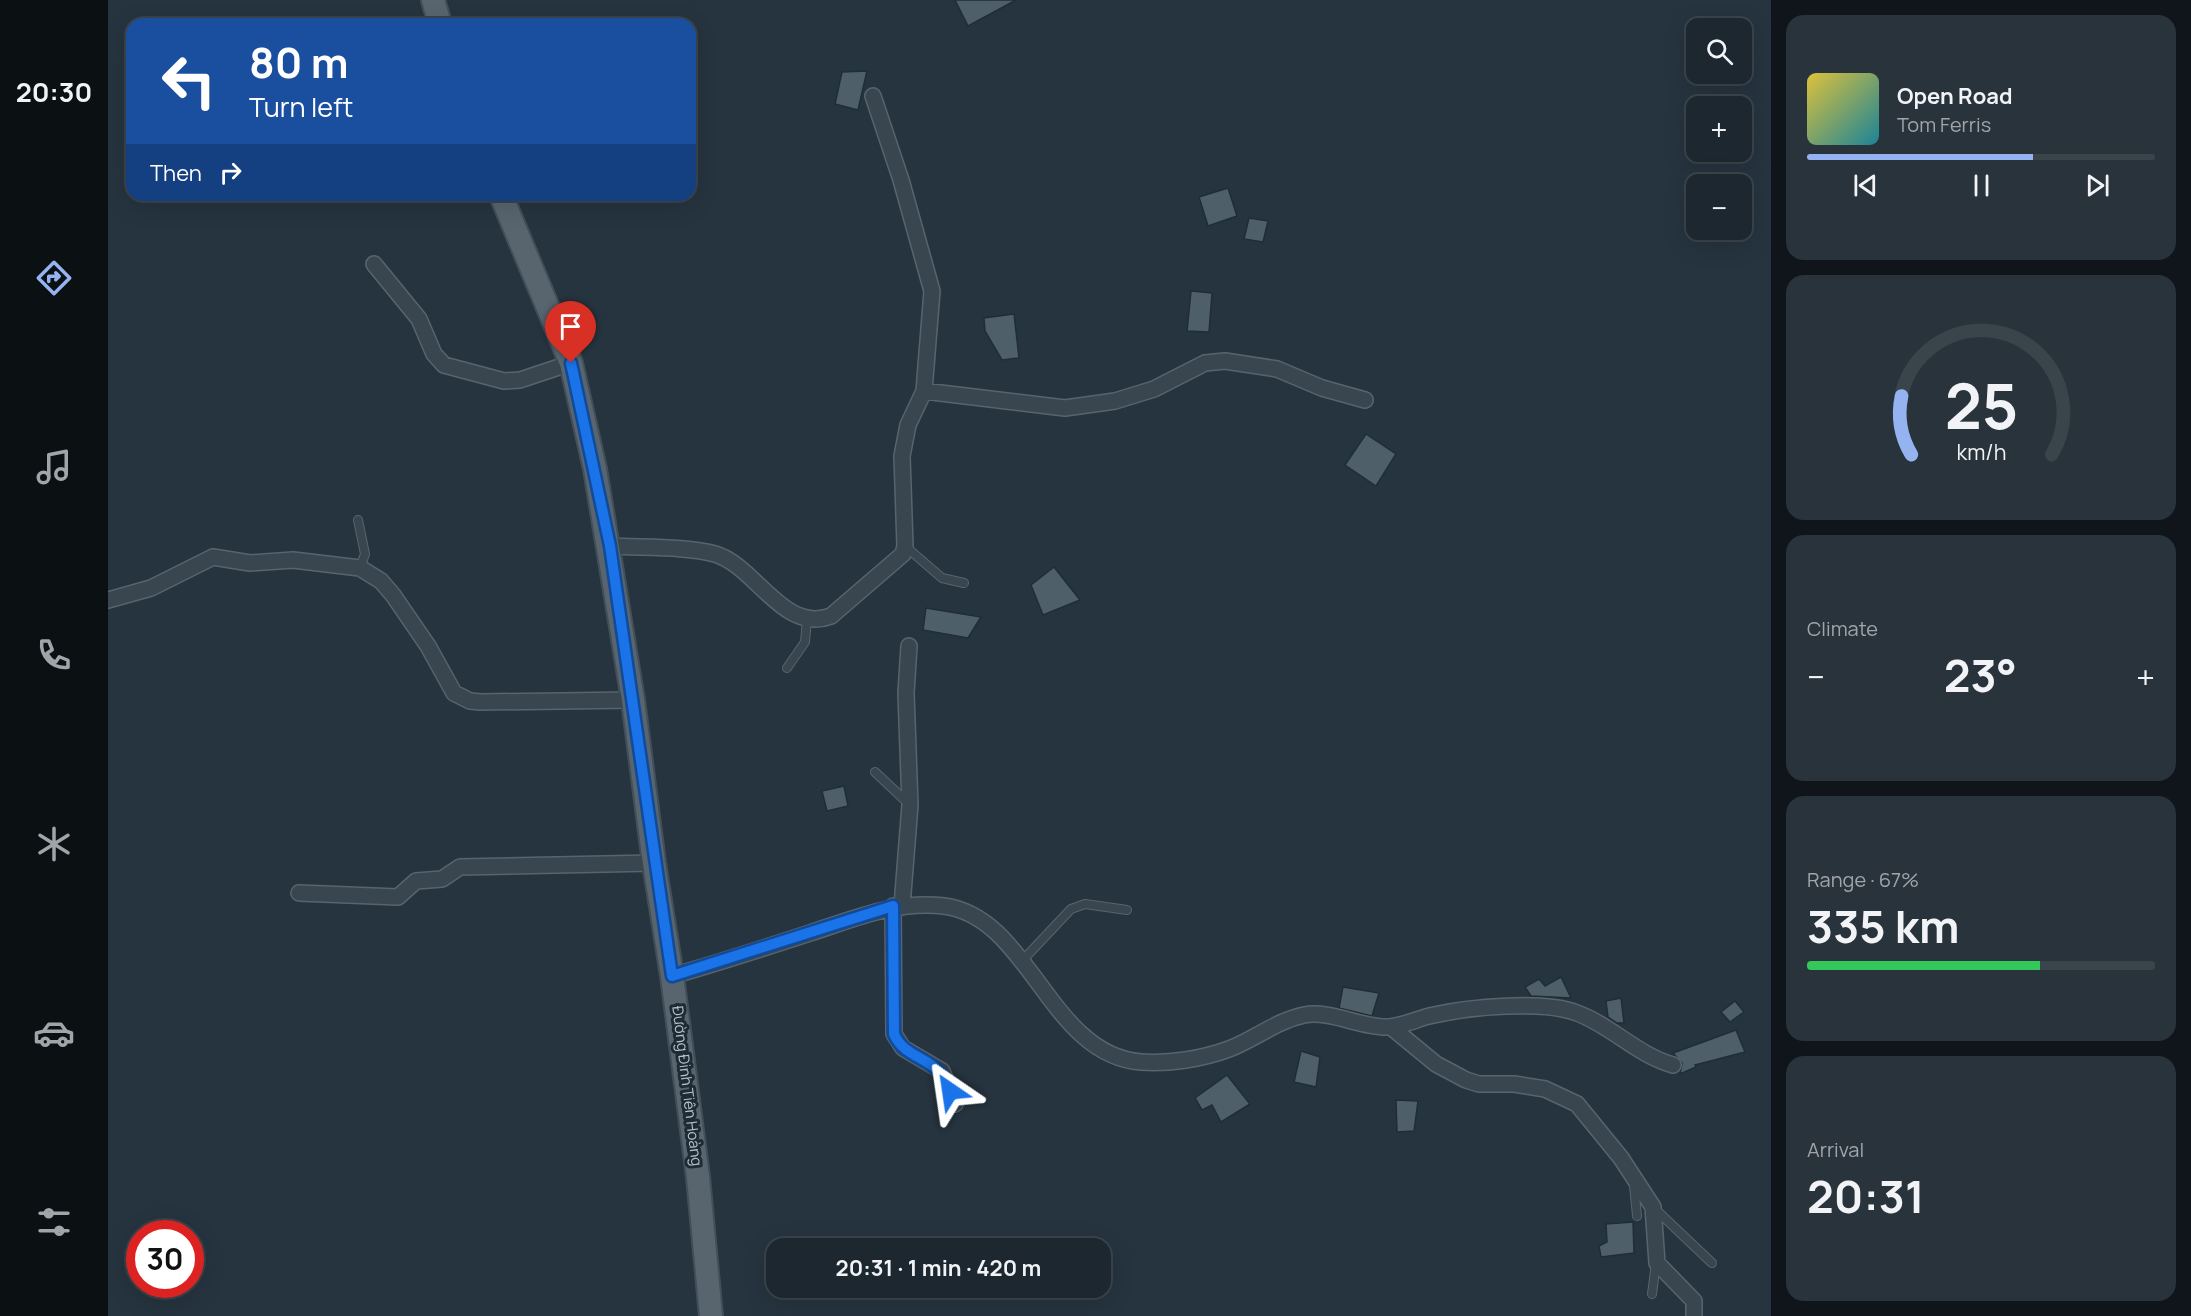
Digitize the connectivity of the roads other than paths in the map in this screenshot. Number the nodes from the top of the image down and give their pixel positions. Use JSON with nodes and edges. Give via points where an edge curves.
{"nodes":[{"id":1,"x":433,"y":0,"type":"edge"},
{"id":2,"x":438,"y":18,"type":"edge"},
{"id":3,"x":873,"y":96,"type":"dead end"},
{"id":4,"x":504,"y":201,"type":"edge"},
{"id":5,"x":374,"y":264,"type":"dead end"},
{"id":6,"x":571,"y":363,"type":"junction"},
{"id":7,"x":924,"y":391,"type":"junction"},
{"id":8,"x":1365,"y":400,"type":"dead end"},
{"id":9,"x":358,"y":520,"type":"dead end"},
{"id":10,"x":610,"y":546,"type":"junction"},
{"id":11,"x":905,"y":546,"type":"junction"},
{"id":12,"x":360,"y":568,"type":"junction"},
{"id":13,"x":964,"y":584,"type":"dead end"},
{"id":14,"x":108,"y":600,"type":"edge"},
{"id":15,"x":807,"y":619,"type":"junction"},
{"id":16,"x":909,"y":646,"type":"dead end"},
{"id":17,"x":787,"y":668,"type":"dead end"},
{"id":18,"x":633,"y":700,"type":"junction"},
{"id":19,"x":875,"y":772,"type":"dead end"},
{"id":20,"x":910,"y":805,"type":"junction"},
{"id":21,"x":654,"y":863,"type":"junction"},
{"id":22,"x":299,"y":893,"type":"dead end"},
{"id":23,"x":897,"y":906,"type":"junction"},
{"id":24,"x":1127,"y":910,"type":"dead end"},
{"id":25,"x":1020,"y":962,"type":"junction"},
{"id":26,"x":672,"y":976,"type":"junction"},
{"id":27,"x":1391,"y":1027,"type":"junction"},
{"id":28,"x":1673,"y":1065,"type":"dead end"},
{"id":29,"x":955,"y":1104,"type":"dead end"},
{"id":30,"x":1633,"y":1176,"type":"junction"},
{"id":31,"x":1653,"y":1207,"type":"junction"},
{"id":32,"x":1637,"y":1216,"type":"dead end"},
{"id":33,"x":1656,"y":1257,"type":"junction"},
{"id":34,"x":1712,"y":1263,"type":"dead end"},
{"id":35,"x":1652,"y":1294,"type":"dead end"},
{"id":36,"x":711,"y":1316,"type":"edge"},
{"id":37,"x":1694,"y":1316,"type":"edge"}],
"edges":[{"from":1,"to":2,"type":"main road"},
{"from":3,"to":7,"type":"street","via":[[932,291]]},
{"from":4,"to":6,"type":"main road","name":"Đường Đinh Tiên Hoàng"},
{"from":5,"to":6,"type":"street","via":[[419,319],[434,354],[444,365],[504,381],[520,380]]},
{"from":6,"to":10,"type":"main road","name":"Đường Đinh Tiên Hoàng"},
{"from":7,"to":8,"type":"street","via":[[1065,408],[1115,401],[1154,389],[1205,363],[1225,361],[1277,369]]},
{"from":7,"to":11,"type":"street","via":[[908,425],[902,456]]},
{"from":9,"to":12,"type":"lane","via":[[365,554]]},
{"from":10,"to":15,"type":"street","via":[[717,555],[774,600]]},
{"from":10,"to":18,"type":"main road","name":"Đường Đinh Tiên Hoàng"},
{"from":11,"to":13,"type":"lane","via":[[942,578]]},
{"from":11,"to":15,"type":"street","via":[[897,562],[831,616]]},
{"from":12,"to":14,"type":"street","via":[[293,560],[250,563],[213,557],[151,588]]},
{"from":12,"to":18,"type":"street","via":[[381,581],[393,595],[460,698],[481,702]]},
{"from":15,"to":17,"type":"lane","via":[[805,642]]},
{"from":16,"to":20,"type":"street","via":[[906,693]]},
{"from":18,"to":21,"type":"main road","name":"Đường Đinh Tiên Hoàng"},
{"from":19,"to":20,"type":"lane"},
{"from":20,"to":23,"type":"street"},
{"from":21,"to":22,"type":"street","via":[[460,867],[442,879],[416,881],[398,897]]},
{"from":21,"to":26,"type":"main road","name":"Đường Đinh Tiên Hoàng"},
{"from":23,"to":25,"type":"street","via":[[941,906],[977,915],[997,931]]},
{"from":23,"to":26,"type":"street"},
{"from":23,"to":29,"type":"street","via":[[894,1034],[903,1048],[942,1071]]},
{"from":24,"to":25,"type":"lane","via":[[1085,904],[1071,909]]},
{"from":25,"to":27,"type":"street","via":[[1084,1034],[1112,1055],[1129,1060],[1207,1055],[1305,1015]]},
{"from":26,"to":36,"type":"main road","name":"Đường Đinh Tiên Hoàng"},
{"from":27,"to":28,"type":"street","via":[[1448,1012],[1558,1007],[1617,1034],[1650,1058]]},
{"from":27,"to":30,"type":"street","via":[[1436,1064],[1466,1080],[1479,1084],[1523,1084],[1569,1098],[1592,1121]]},
{"from":30,"to":31,"type":"street"},
{"from":30,"to":32,"type":"lane"},
{"from":31,"to":33,"type":"street"},
{"from":31,"to":34,"type":"lane"},
{"from":33,"to":35,"type":"lane"},
{"from":33,"to":37,"type":"street","via":[[1662,1271],[1694,1301]]}]}
